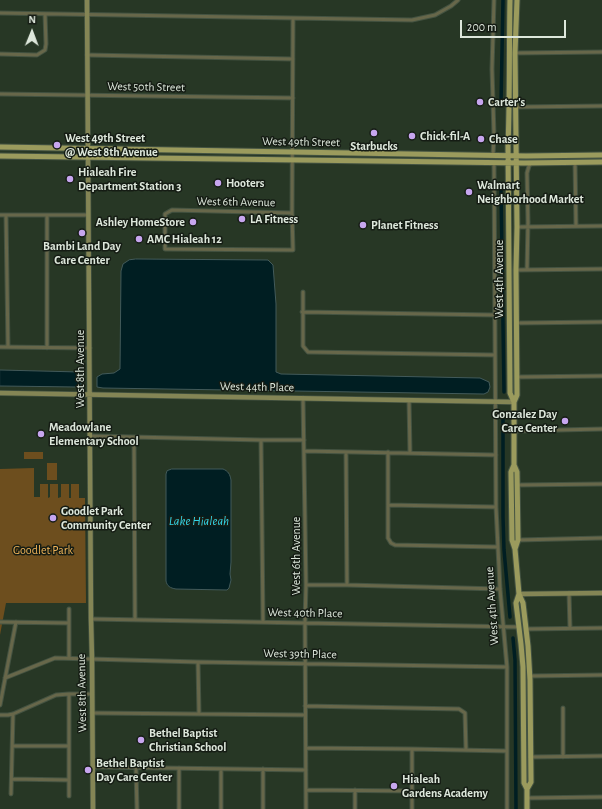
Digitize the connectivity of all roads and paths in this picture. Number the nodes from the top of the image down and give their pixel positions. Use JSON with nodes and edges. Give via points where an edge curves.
{"nodes":[{"id":1,"x":87,"y":0,"type":"edge"},
{"id":2,"x":458,"y":0,"type":"edge"},
{"id":3,"x":494,"y":0,"type":"edge"},
{"id":4,"x":510,"y":0,"type":"edge"},
{"id":5,"x":517,"y":0,"type":"edge"},
{"id":6,"x":0,"y":13,"type":"edge"},
{"id":7,"x":46,"y":14,"type":"junction"},
{"id":8,"x":87,"y":15,"type":"junction"},
{"id":9,"x":293,"y":18,"type":"junction"},
{"id":10,"x":509,"y":21,"type":"junction"},
{"id":11,"x":602,"y":52,"type":"edge"},
{"id":12,"x":0,"y":54,"type":"edge"},
{"id":13,"x":515,"y":54,"type":"junction"},
{"id":14,"x":88,"y":55,"type":"junction"},
{"id":15,"x":293,"y":59,"type":"junction"},
{"id":16,"x":0,"y":94,"type":"edge"},
{"id":17,"x":88,"y":95,"type":"junction"},
{"id":18,"x":292,"y":98,"type":"junction"},
{"id":19,"x":602,"y":106,"type":"edge"},
{"id":20,"x":516,"y":107,"type":"junction"},
{"id":21,"x":0,"y":147,"type":"edge"},
{"id":22,"x":52,"y":148,"type":"junction"},
{"id":23,"x":88,"y":149,"type":"junction"},
{"id":24,"x":194,"y":151,"type":"junction"},
{"id":25,"x":218,"y":151,"type":"junction"},
{"id":26,"x":292,"y":152,"type":"junction"},
{"id":27,"x":493,"y":155,"type":"junction"},
{"id":28,"x":602,"y":155,"type":"edge"},
{"id":29,"x":0,"y":156,"type":"edge"},
{"id":30,"x":508,"y":156,"type":"junction"},
{"id":31,"x":517,"y":156,"type":"junction"},
{"id":32,"x":26,"y":157,"type":"junction"},
{"id":33,"x":88,"y":158,"type":"junction"},
{"id":34,"x":171,"y":159,"type":"junction"},
{"id":35,"x":194,"y":159,"type":"junction"},
{"id":36,"x":292,"y":160,"type":"junction"},
{"id":37,"x":575,"y":162,"type":"junction"},
{"id":38,"x":602,"y":162,"type":"edge"},
{"id":39,"x":494,"y":163,"type":"junction"},
{"id":40,"x":508,"y":163,"type":"junction"},
{"id":41,"x":517,"y":163,"type":"junction"},
{"id":42,"x":531,"y":163,"type":"junction"},
{"id":43,"x":292,"y":212,"type":"junction"},
{"id":44,"x":0,"y":215,"type":"edge"},
{"id":45,"x":6,"y":215,"type":"junction"},
{"id":46,"x":47,"y":215,"type":"junction"},
{"id":47,"x":88,"y":215,"type":"junction"},
{"id":48,"x":518,"y":226,"type":"junction"},
{"id":49,"x":527,"y":226,"type":"junction"},
{"id":50,"x":576,"y":226,"type":"junction"},
{"id":51,"x":602,"y":226,"type":"edge"},
{"id":52,"x":509,"y":261,"type":"junction"},
{"id":53,"x":602,"y":269,"type":"edge"},
{"id":54,"x":516,"y":270,"type":"junction"},
{"id":55,"x":527,"y":270,"type":"junction"},
{"id":56,"x":303,"y":292,"type":"dead end"},
{"id":57,"x":302,"y":312,"type":"junction"},
{"id":58,"x":510,"y":314,"type":"junction"},
{"id":59,"x":495,"y":315,"type":"junction"},
{"id":60,"x":602,"y":322,"type":"edge"},
{"id":61,"x":516,"y":323,"type":"junction"},
{"id":62,"x":0,"y":347,"type":"edge"},
{"id":63,"x":8,"y":347,"type":"junction"},
{"id":64,"x":47,"y":348,"type":"junction"},
{"id":65,"x":90,"y":348,"type":"junction"},
{"id":66,"x":495,"y":355,"type":"junction"},
{"id":67,"x":517,"y":376,"type":"junction"},
{"id":68,"x":602,"y":376,"type":"edge"},
{"id":69,"x":0,"y":393,"type":"edge"},
{"id":70,"x":90,"y":394,"type":"junction"},
{"id":71,"x":303,"y":398,"type":"junction"},
{"id":72,"x":409,"y":400,"type":"junction"},
{"id":73,"x":496,"y":401,"type":"junction"},
{"id":74,"x":514,"y":402,"type":"junction"},
{"id":75,"x":602,"y":429,"type":"edge"},
{"id":76,"x":514,"y":431,"type":"junction"},
{"id":77,"x":90,"y":436,"type":"junction"},
{"id":78,"x":134,"y":438,"type":"junction"},
{"id":79,"x":261,"y":440,"type":"junction"},
{"id":80,"x":304,"y":440,"type":"junction"},
{"id":81,"x":304,"y":451,"type":"junction"},
{"id":82,"x":346,"y":452,"type":"junction"},
{"id":83,"x":388,"y":452,"type":"junction"},
{"id":84,"x":410,"y":453,"type":"junction"},
{"id":85,"x":496,"y":455,"type":"junction"},
{"id":86,"x":514,"y":465,"type":"junction"},
{"id":87,"x":602,"y":484,"type":"edge"},
{"id":88,"x":518,"y":485,"type":"junction"},
{"id":89,"x":388,"y":505,"type":"junction"},
{"id":90,"x":496,"y":507,"type":"junction"},
{"id":91,"x":602,"y":538,"type":"edge"},
{"id":92,"x":518,"y":540,"type":"junction"},
{"id":93,"x":498,"y":547,"type":"junction"},
{"id":94,"x":515,"y":549,"type":"junction"},
{"id":95,"x":306,"y":585,"type":"junction"},
{"id":96,"x":347,"y":585,"type":"junction"},
{"id":97,"x":500,"y":589,"type":"junction"},
{"id":98,"x":569,"y":593,"type":"junction"},
{"id":99,"x":602,"y":593,"type":"edge"},
{"id":100,"x":519,"y":594,"type":"junction"},
{"id":101,"x":70,"y":609,"type":"dead end"},
{"id":102,"x":91,"y":619,"type":"junction"},
{"id":103,"x":135,"y":620,"type":"junction"},
{"id":104,"x":0,"y":622,"type":"edge"},
{"id":105,"x":16,"y":622,"type":"junction"},
{"id":106,"x":262,"y":622,"type":"junction"},
{"id":107,"x":305,"y":622,"type":"junction"},
{"id":108,"x":69,"y":623,"type":"junction"},
{"id":109,"x":504,"y":627,"type":"junction"},
{"id":110,"x":520,"y":627,"type":"junction"},
{"id":111,"x":570,"y":628,"type":"junction"},
{"id":112,"x":602,"y":628,"type":"edge"},
{"id":113,"x":527,"y":629,"type":"junction"},
{"id":114,"x":70,"y":658,"type":"junction"},
{"id":115,"x":92,"y":659,"type":"junction"},
{"id":116,"x":198,"y":662,"type":"junction"},
{"id":117,"x":305,"y":663,"type":"junction"},
{"id":118,"x":507,"y":667,"type":"junction"},
{"id":119,"x":602,"y":675,"type":"edge"},
{"id":120,"x":530,"y":676,"type":"junction"},
{"id":121,"x":6,"y":678,"type":"junction"},
{"id":122,"x":69,"y":694,"type":"junction"},
{"id":123,"x":92,"y":694,"type":"junction"},
{"id":124,"x":0,"y":705,"type":"edge"},
{"id":125,"x":305,"y":706,"type":"junction"},
{"id":126,"x":563,"y":708,"type":"dead end"},
{"id":127,"x":92,"y":713,"type":"junction"},
{"id":128,"x":13,"y":714,"type":"junction"},
{"id":129,"x":199,"y":714,"type":"junction"},
{"id":130,"x":0,"y":715,"type":"edge"},
{"id":131,"x":305,"y":715,"type":"junction"},
{"id":132,"x":13,"y":746,"type":"junction"},
{"id":133,"x":69,"y":746,"type":"junction"},
{"id":134,"x":306,"y":748,"type":"junction"},
{"id":135,"x":412,"y":748,"type":"junction"},
{"id":136,"x":466,"y":750,"type":"junction"},
{"id":137,"x":506,"y":751,"type":"junction"},
{"id":138,"x":523,"y":751,"type":"junction"},
{"id":139,"x":602,"y":756,"type":"edge"},
{"id":140,"x":530,"y":757,"type":"junction"},
{"id":141,"x":563,"y":757,"type":"junction"},
{"id":142,"x":93,"y":768,"type":"junction"},
{"id":143,"x":136,"y":768,"type":"junction"},
{"id":144,"x":179,"y":768,"type":"junction"},
{"id":145,"x":221,"y":769,"type":"junction"},
{"id":146,"x":263,"y":770,"type":"junction"},
{"id":147,"x":306,"y":770,"type":"junction"},
{"id":148,"x":12,"y":780,"type":"junction"},
{"id":149,"x":69,"y":780,"type":"junction"},
{"id":150,"x":527,"y":789,"type":"junction"},
{"id":151,"x":306,"y":790,"type":"junction"},
{"id":152,"x":355,"y":790,"type":"junction"},
{"id":153,"x":412,"y":791,"type":"junction"},
{"id":154,"x":11,"y":794,"type":"dead end"},
{"id":155,"x":69,"y":796,"type":"dead end"},
{"id":156,"x":602,"y":797,"type":"edge"},
{"id":157,"x":527,"y":798,"type":"junction"},
{"id":158,"x":93,"y":809,"type":"edge"},
{"id":159,"x":136,"y":809,"type":"edge"},
{"id":160,"x":179,"y":809,"type":"edge"},
{"id":161,"x":221,"y":809,"type":"edge"},
{"id":162,"x":263,"y":809,"type":"edge"},
{"id":163,"x":306,"y":809,"type":"edge"},
{"id":164,"x":355,"y":809,"type":"edge"},
{"id":165,"x":412,"y":809,"type":"edge"},
{"id":166,"x":506,"y":809,"type":"edge"},
{"id":167,"x":527,"y":809,"type":"edge"}],
"edges":[{"from":1,"to":8,"type":"street","name":"West 8th Avenue"},
{"from":2,"to":9,"type":"street","via":[[435,15],[412,20]]},
{"from":3,"to":27,"type":"street"},
{"from":4,"to":10,"type":"main road"},
{"from":5,"to":13,"type":"main road"},
{"from":6,"to":7,"type":"street"},
{"from":7,"to":8,"type":"street"},
{"from":7,"to":12,"type":"street","via":[[45,50],[37,55]]},
{"from":8,"to":9,"type":"street"},
{"from":8,"to":14,"type":"street","name":"West 8th Avenue"},
{"from":9,"to":15,"type":"street","name":"West 6th Avenue"},
{"from":10,"to":13,"type":"main road"},
{"from":10,"to":30,"type":"main road","name":"West 4th Avenue"},
{"from":11,"to":13,"type":"street"},
{"from":13,"to":20,"type":"main road","name":"West 4th Avenue"},
{"from":14,"to":15,"type":"street"},
{"from":14,"to":17,"type":"street","name":"West 8th Avenue"},
{"from":15,"to":18,"type":"street","name":"West 6th Avenue"},
{"from":16,"to":17,"type":"street","name":"West 50th Street"},
{"from":17,"to":18,"type":"street","name":"West 50th Street"},
{"from":17,"to":23,"type":"street","name":"West 8th Avenue"},
{"from":18,"to":26,"type":"street","name":"West 6th Avenue"},
{"from":19,"to":20,"type":"street"},
{"from":20,"to":31,"type":"main road","name":"West 4th Avenue"},
{"from":21,"to":22,"type":"main road","name":"West 49th Street"},
{"from":22,"to":23,"type":"main road","name":"West 49th Street"},
{"from":22,"to":32,"type":"main road","via":[[31,150]]},
{"from":23,"to":24,"type":"main road","name":"West 49th Street"},
{"from":23,"to":33,"type":"street","name":"West 8th Avenue"},
{"from":24,"to":25,"type":"main road","name":"West 49th Street"},
{"from":24,"to":34,"type":"main road","via":[[188,156]]},
{"from":25,"to":26,"type":"main road","name":"West 49th Street"},
{"from":25,"to":35,"type":"main road","via":[[199,153]]},
{"from":26,"to":27,"type":"main road","name":"West 49th Street"},
{"from":26,"to":36,"type":"street","name":"West 6th Avenue"},
{"from":27,"to":30,"type":"main road","name":"West 49th Street"},
{"from":28,"to":31,"type":"main road","name":"West 49th Street"},
{"from":29,"to":32,"type":"main road","name":"West 49th Street"},
{"from":30,"to":31,"type":"main road","name":"West 49th Street"},
{"from":30,"to":40,"type":"main road","name":"West 4th Avenue"},
{"from":31,"to":41,"type":"main road","name":"West 4th Avenue"},
{"from":32,"to":33,"type":"main road","name":"West 49th Street"},
{"from":33,"to":34,"type":"main road","name":"West 49th Street"},
{"from":33,"to":47,"type":"street","name":"West 8th Avenue"},
{"from":34,"to":35,"type":"main road","name":"West 49th Street"},
{"from":35,"to":36,"type":"main road","name":"West 49th Street"},
{"from":36,"to":39,"type":"main road","name":"West 49th Street"},
{"from":36,"to":43,"type":"street","name":"West 6th Avenue"},
{"from":37,"to":38,"type":"main road","name":"West 49th Street"},
{"from":37,"to":42,"type":"main road","name":"West 49th Street"},
{"from":37,"to":50,"type":"street"},
{"from":39,"to":40,"type":"main road","name":"West 49th Street"},
{"from":39,"to":59,"type":"street","name":"West 4th Avenue"},
{"from":40,"to":41,"type":"main road","name":"West 49th Street"},
{"from":40,"to":52,"type":"main road","name":"West 4th Avenue"},
{"from":41,"to":42,"type":"main road","name":"West 49th Street"},
{"from":41,"to":48,"type":"main road","name":"West 4th Avenue"},
{"from":42,"to":49,"type":"street","via":[[527,173]]},
{"from":43,"to":43,"type":"street","name":"West 6th Avenue","via":[[292,250],[165,249],[165,214],[172,210]]},
{"from":44,"to":45,"type":"street"},
{"from":45,"to":46,"type":"street"},
{"from":45,"to":63,"type":"street"},
{"from":46,"to":47,"type":"street"},
{"from":46,"to":64,"type":"street"},
{"from":47,"to":65,"type":"street","name":"West 8th Avenue"},
{"from":48,"to":49,"type":"street"},
{"from":48,"to":54,"type":"main road","name":"West 4th Avenue"},
{"from":49,"to":50,"type":"street"},
{"from":49,"to":55,"type":"street"},
{"from":50,"to":51,"type":"street"},
{"from":52,"to":54,"type":"main road"},
{"from":52,"to":58,"type":"main road","name":"West 4th Avenue"},
{"from":53,"to":55,"type":"street"},
{"from":54,"to":55,"type":"street"},
{"from":54,"to":61,"type":"main road","name":"West 4th Avenue"},
{"from":56,"to":57,"type":"street"},
{"from":57,"to":59,"type":"street"},
{"from":57,"to":66,"type":"street","via":[[303,346],[308,352]]},
{"from":58,"to":61,"type":"main road"},
{"from":58,"to":74,"type":"main road","name":"West 4th Avenue","via":[[510,393]]},
{"from":59,"to":66,"type":"street","name":"West 4th Avenue"},
{"from":60,"to":61,"type":"street"},
{"from":61,"to":67,"type":"main road","name":"West 4th Avenue"},
{"from":62,"to":63,"type":"street"},
{"from":63,"to":64,"type":"street"},
{"from":64,"to":65,"type":"street"},
{"from":65,"to":70,"type":"street","name":"West 8th Avenue"},
{"from":66,"to":73,"type":"street","name":"West 4th Avenue"},
{"from":67,"to":68,"type":"street"},
{"from":67,"to":74,"type":"main road","name":"West 4th Avenue","via":[[517,395]]},
{"from":69,"to":70,"type":"street","name":"West 44th Place"},
{"from":70,"to":71,"type":"street","name":"West 44th Place"},
{"from":70,"to":77,"type":"street","name":"West 8th Avenue"},
{"from":71,"to":72,"type":"street","name":"West 44th Place"},
{"from":71,"to":80,"type":"street","name":"West 6th Avenue"},
{"from":72,"to":73,"type":"street","name":"West 44th Place"},
{"from":72,"to":84,"type":"street"},
{"from":73,"to":74,"type":"street","name":"West 44th Place"},
{"from":73,"to":85,"type":"street","name":"West 4th Avenue"},
{"from":74,"to":76,"type":"main road","name":"West 4th Avenue"},
{"from":75,"to":76,"type":"street"},
{"from":76,"to":86,"type":"main road","name":"West 4th Avenue"},
{"from":77,"to":78,"type":"street"},
{"from":77,"to":102,"type":"street","name":"West 8th Avenue"},
{"from":78,"to":79,"type":"street"},
{"from":78,"to":103,"type":"street"},
{"from":79,"to":80,"type":"street"},
{"from":79,"to":106,"type":"street"},
{"from":80,"to":81,"type":"street","name":"West 6th Avenue"},
{"from":81,"to":82,"type":"street"},
{"from":81,"to":95,"type":"street","name":"West 6th Avenue"},
{"from":82,"to":83,"type":"street"},
{"from":82,"to":96,"type":"street"},
{"from":83,"to":84,"type":"street"},
{"from":83,"to":89,"type":"street"},
{"from":84,"to":85,"type":"street"},
{"from":85,"to":90,"type":"street","name":"West 4th Avenue"},
{"from":86,"to":88,"type":"main road","name":"West 4th Avenue"},
{"from":86,"to":94,"type":"main road","name":"West 4th Avenue","via":[[511,472],[511,529]]},
{"from":87,"to":88,"type":"street"},
{"from":88,"to":92,"type":"main road","name":"West 4th Avenue"},
{"from":89,"to":90,"type":"street"},
{"from":89,"to":93,"type":"street","via":[[388,538],[395,545]]},
{"from":90,"to":93,"type":"street","name":"West 4th Avenue"},
{"from":91,"to":92,"type":"street"},
{"from":92,"to":94,"type":"main road","name":"West 4th Avenue"},
{"from":93,"to":97,"type":"street","name":"West 4th Avenue"},
{"from":94,"to":100,"type":"main road","name":"West 4th Avenue"},
{"from":95,"to":96,"type":"street"},
{"from":95,"to":107,"type":"street","name":"West 6th Avenue"},
{"from":96,"to":97,"type":"street"},
{"from":97,"to":109,"type":"street","name":"West 4th Avenue"},
{"from":98,"to":99,"type":"street"},
{"from":98,"to":100,"type":"street"},
{"from":98,"to":111,"type":"street"},
{"from":100,"to":110,"type":"main road","name":"West 4th Avenue","via":[[516,603]]},
{"from":100,"to":113,"type":"main road","name":"West 4th Avenue","via":[[523,601]]},
{"from":101,"to":108,"type":"street"},
{"from":102,"to":103,"type":"street","name":"West 40th Place"},
{"from":102,"to":115,"type":"street","name":"West 8th Avenue"},
{"from":103,"to":106,"type":"street","name":"West 40th Place"},
{"from":104,"to":105,"type":"street"},
{"from":105,"to":108,"type":"street"},
{"from":105,"to":121,"type":"street"},
{"from":106,"to":107,"type":"street","name":"West 40th Place"},
{"from":107,"to":109,"type":"street","name":"West 40th Place"},
{"from":107,"to":117,"type":"street","name":"West 6th Avenue"},
{"from":108,"to":114,"type":"street"},
{"from":109,"to":110,"type":"street","name":"West 40th Place"},
{"from":109,"to":118,"type":"street","name":"West 4th Avenue"},
{"from":110,"to":138,"type":"main road","name":"West 4th Avenue","via":[[523,667]]},
{"from":111,"to":112,"type":"street"},
{"from":111,"to":113,"type":"street"},
{"from":113,"to":120,"type":"main road","name":"West 4th Avenue"},
{"from":114,"to":115,"type":"street","name":"West 39th Place"},
{"from":114,"to":121,"type":"street","name":"West 39th Place","via":[[55,658]]},
{"from":115,"to":116,"type":"street","name":"West 39th Place"},
{"from":115,"to":123,"type":"street","name":"West 8th Avenue"},
{"from":116,"to":117,"type":"street","name":"West 39th Place"},
{"from":116,"to":129,"type":"street"},
{"from":117,"to":118,"type":"street","name":"West 39th Place"},
{"from":117,"to":125,"type":"street","name":"West 6th Avenue"},
{"from":118,"to":137,"type":"street","name":"West 4th Avenue"},
{"from":119,"to":120,"type":"street"},
{"from":120,"to":140,"type":"main road","name":"West 4th Avenue"},
{"from":121,"to":124,"type":"street"},
{"from":122,"to":123,"type":"street"},
{"from":122,"to":128,"type":"street","via":[[56,696]]},
{"from":122,"to":133,"type":"street"},
{"from":123,"to":127,"type":"street","name":"West 8th Avenue"},
{"from":125,"to":131,"type":"street","name":"West 6th Avenue"},
{"from":125,"to":136,"type":"street","via":[[459,708],[465,712]]},
{"from":126,"to":141,"type":"street"},
{"from":127,"to":129,"type":"street"},
{"from":127,"to":142,"type":"street","name":"West 8th Avenue"},
{"from":128,"to":130,"type":"street"},
{"from":128,"to":132,"type":"street"},
{"from":129,"to":131,"type":"street"},
{"from":131,"to":134,"type":"street","name":"West 6th Avenue"},
{"from":132,"to":133,"type":"street"},
{"from":132,"to":148,"type":"street"},
{"from":133,"to":149,"type":"street"},
{"from":134,"to":135,"type":"street"},
{"from":134,"to":147,"type":"street","name":"West 6th Avenue"},
{"from":135,"to":136,"type":"street"},
{"from":135,"to":153,"type":"street"},
{"from":136,"to":137,"type":"street"},
{"from":137,"to":166,"type":"street","name":"West 4th Avenue"},
{"from":138,"to":140,"type":"main road"},
{"from":138,"to":150,"type":"main road","name":"West 4th Avenue","via":[[524,783]]},
{"from":139,"to":141,"type":"street"},
{"from":140,"to":141,"type":"street"},
{"from":140,"to":150,"type":"main road","name":"West 4th Avenue","via":[[531,782]]},
{"from":142,"to":143,"type":"street"},
{"from":142,"to":158,"type":"street","name":"West 8th Avenue"},
{"from":143,"to":144,"type":"street"},
{"from":143,"to":159,"type":"street"},
{"from":144,"to":145,"type":"street"},
{"from":144,"to":160,"type":"street"},
{"from":145,"to":146,"type":"street"},
{"from":145,"to":161,"type":"street"},
{"from":146,"to":147,"type":"street"},
{"from":146,"to":162,"type":"street"},
{"from":147,"to":151,"type":"street","name":"West 6th Avenue"},
{"from":148,"to":149,"type":"street"},
{"from":148,"to":154,"type":"street"},
{"from":149,"to":155,"type":"street"},
{"from":150,"to":157,"type":"main road","name":"West 4th Avenue"},
{"from":151,"to":152,"type":"street"},
{"from":151,"to":163,"type":"street","name":"West 6th Avenue"},
{"from":152,"to":153,"type":"street"},
{"from":152,"to":164,"type":"street"},
{"from":153,"to":165,"type":"street"},
{"from":156,"to":157,"type":"street"},
{"from":157,"to":167,"type":"main road","name":"West 4th Avenue"}]}
